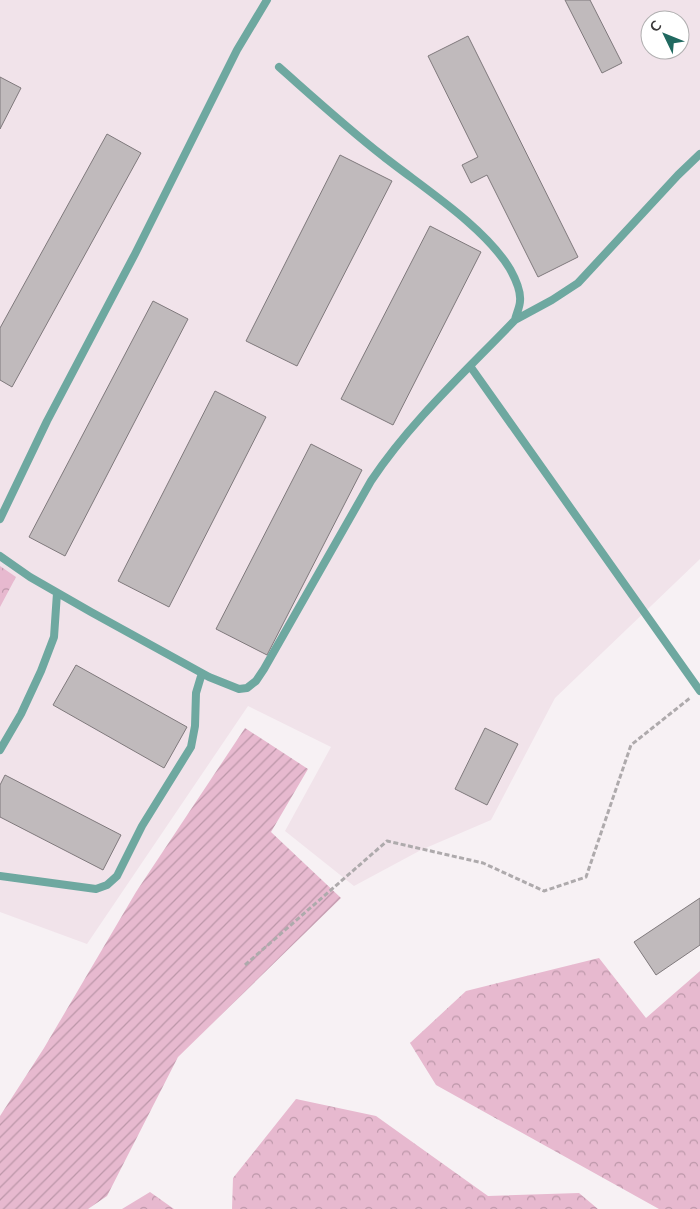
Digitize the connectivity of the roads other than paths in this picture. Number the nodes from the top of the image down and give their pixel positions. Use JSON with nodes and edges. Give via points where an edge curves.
{"nodes":[{"id":1,"x":267,"y":0,"type":"edge"},
{"id":2,"x":279,"y":67,"type":"dead end"},
{"id":3,"x":700,"y":154,"type":"edge"},
{"id":4,"x":515,"y":320,"type":"junction"},
{"id":5,"x":470,"y":366,"type":"junction"},
{"id":6,"x":0,"y":519,"type":"edge"},
{"id":7,"x":0,"y":556,"type":"edge"},
{"id":8,"x":57,"y":592,"type":"junction"},
{"id":9,"x":202,"y":673,"type":"junction"},
{"id":10,"x":700,"y":691,"type":"edge"},
{"id":11,"x":0,"y":750,"type":"edge"},
{"id":12,"x":0,"y":876,"type":"edge"}],
"edges":[{"from":1,"to":6,"type":"lane","via":[[237,50],[47,420]]},
{"from":2,"to":4,"type":"lane","via":[[497,251],[518,288],[520,302]]},
{"from":3,"to":4,"type":"lane","via":[[578,283]]},
{"from":4,"to":5,"type":"lane"},
{"from":5,"to":9,"type":"lane","via":[[390,452],[256,681],[247,688],[239,689]]},
{"from":5,"to":10,"type":"lane"},
{"from":7,"to":8,"type":"lane"},
{"from":8,"to":9,"type":"lane"},
{"from":8,"to":11,"type":"lane","via":[[54,637],[21,714]]},
{"from":9,"to":12,"type":"lane","via":[[196,693],[195,726],[190,747],[142,826],[117,876],[96,889]]}]}
